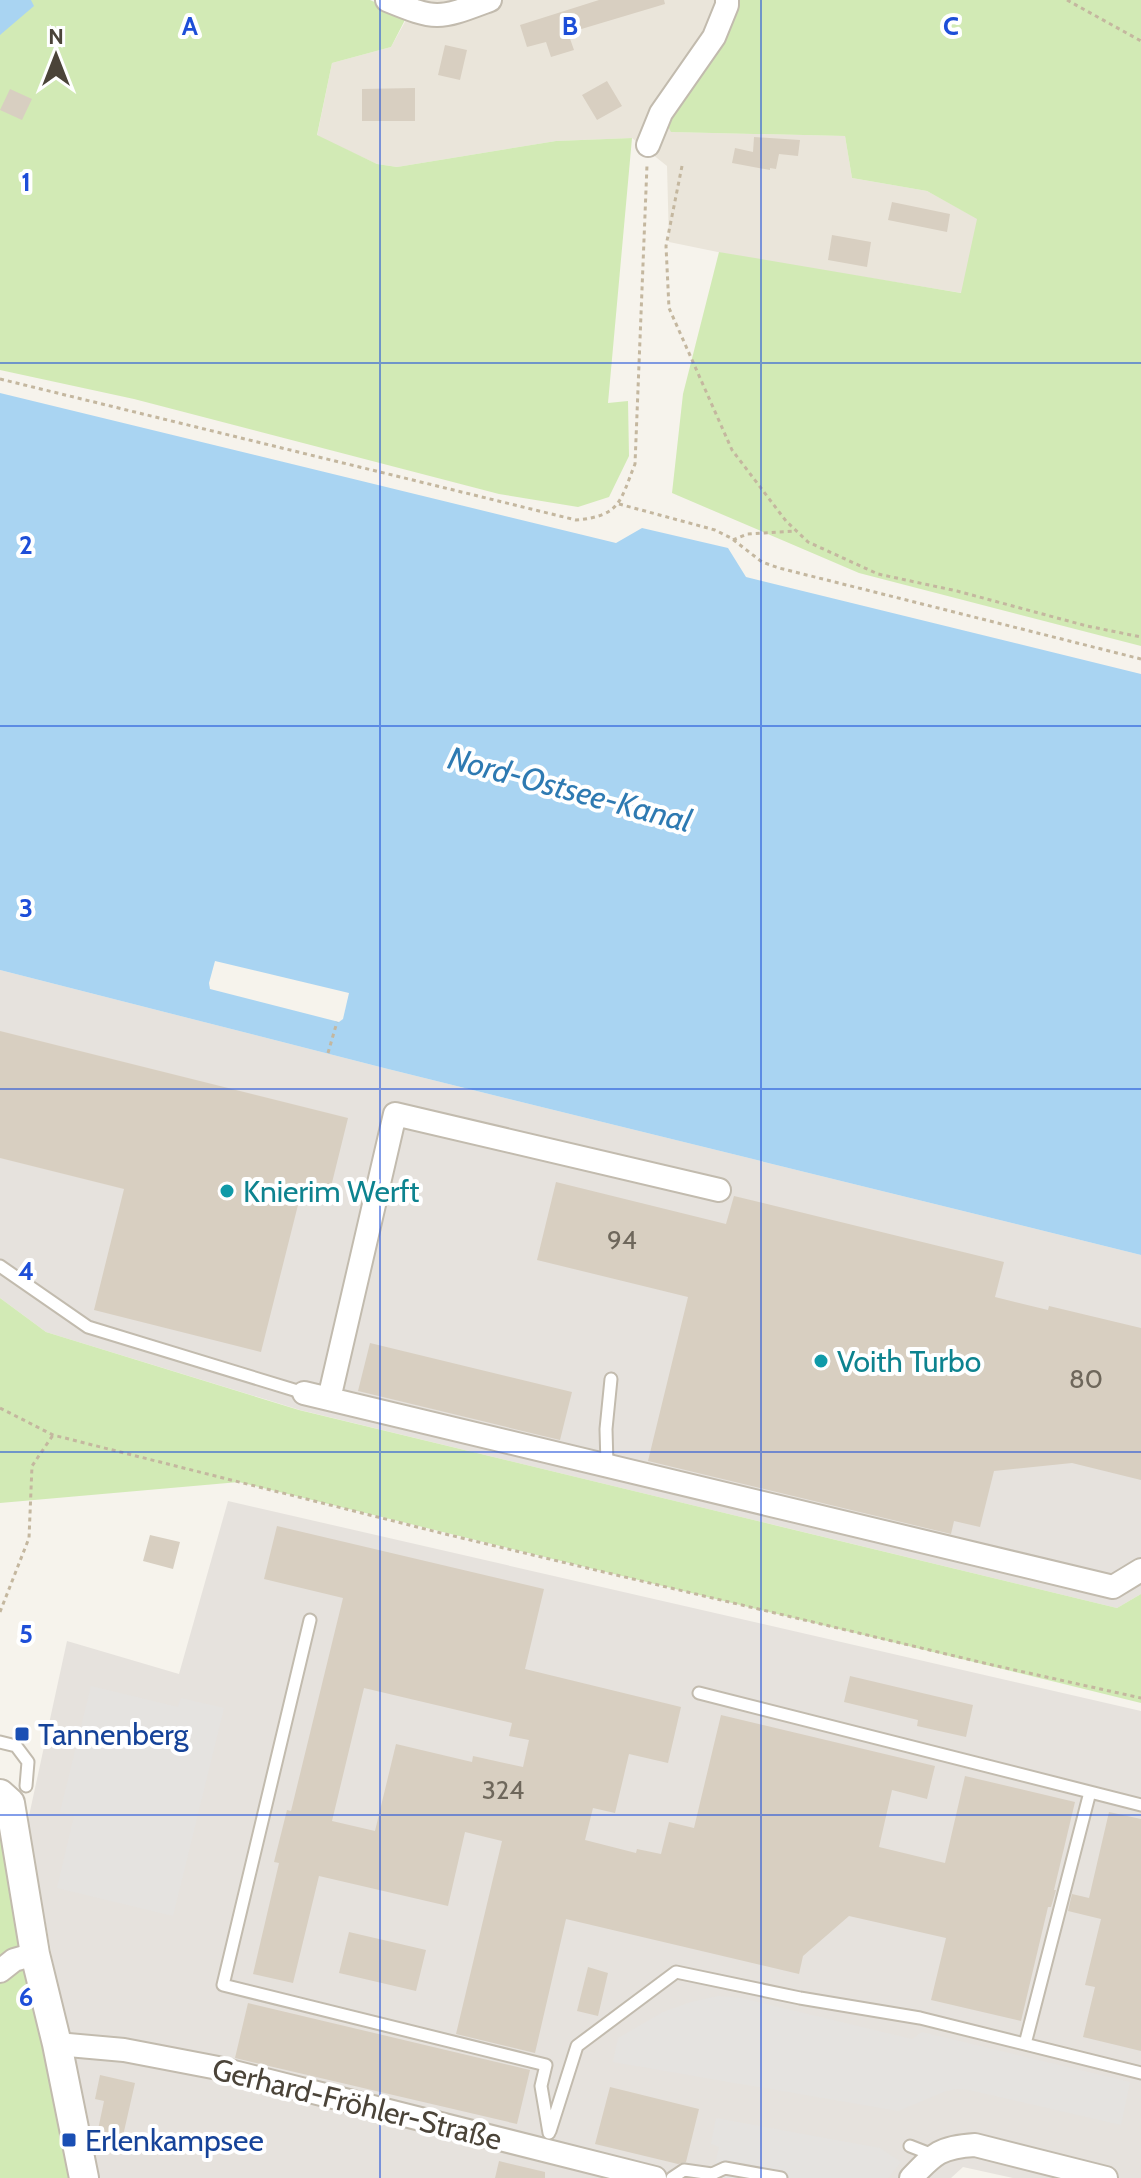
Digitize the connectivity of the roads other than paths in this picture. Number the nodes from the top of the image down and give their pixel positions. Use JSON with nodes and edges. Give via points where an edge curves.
{"nodes":[{"id":1,"x":387,"y":0,"type":"edge"},
{"id":2,"x":490,"y":0,"type":"edge"},
{"id":3,"x":727,"y":0,"type":"edge"},
{"id":4,"x":648,"y":145,"type":"road end"},
{"id":5,"x":719,"y":1190,"type":"dead end"},
{"id":6,"x":0,"y":1266,"type":"edge"},
{"id":7,"x":611,"y":1379,"type":"dead end"},
{"id":8,"x":304,"y":1393,"type":"joint"},
{"id":9,"x":329,"y":1399,"type":"junction"},
{"id":10,"x":607,"y":1465,"type":"junction"},
{"id":11,"x":1141,"y":1570,"type":"edge"},
{"id":12,"x":310,"y":1620,"type":"dead end"},
{"id":13,"x":699,"y":1693,"type":"dead end"},
{"id":14,"x":0,"y":1742,"type":"edge"},
{"id":15,"x":13,"y":1790,"type":"edge"},
{"id":16,"x":1090,"y":1792,"type":"junction"},
{"id":17,"x":1141,"y":1805,"type":"edge"},
{"id":18,"x":35,"y":1954,"type":"junction"},
{"id":19,"x":0,"y":1971,"type":"edge"},
{"id":20,"x":57,"y":2044,"type":"junction"},
{"id":21,"x":1025,"y":2044,"type":"junction"},
{"id":22,"x":1141,"y":2073,"type":"edge"},
{"id":23,"x":547,"y":2142,"type":"junction"},
{"id":24,"x":910,"y":2146,"type":"dead end"},
{"id":25,"x":933,"y":2155,"type":"junction"},
{"id":26,"x":84,"y":2178,"type":"edge"},
{"id":27,"x":655,"y":2178,"type":"edge"},
{"id":28,"x":672,"y":2178,"type":"edge"},
{"id":29,"x":781,"y":2178,"type":"edge"},
{"id":30,"x":911,"y":2178,"type":"edge"},
{"id":31,"x":1106,"y":2178,"type":"edge"}],
"edges":[{"from":1,"to":2,"type":"street","via":[[427,16],[445,16]]},
{"from":3,"to":4,"type":"street","via":[[714,37],[661,113]]},
{"from":5,"to":9,"type":"street","via":[[395,1114]]},
{"from":6,"to":8,"type":"lane","via":[[88,1327]]},
{"from":7,"to":10,"type":"lane"},
{"from":8,"to":9,"type":"street"},
{"from":9,"to":10,"type":"street"},
{"from":10,"to":11,"type":"street","via":[[1113,1587]]},
{"from":12,"to":23,"type":"lane","via":[[223,1985],[546,2065],[541,2086]]},
{"from":13,"to":16,"type":"lane"},
{"from":14,"to":15,"type":"lane","via":[[16,1746],[28,1762]]},
{"from":15,"to":18,"type":"street","via":[[10,1803]]},
{"from":16,"to":17,"type":"lane"},
{"from":16,"to":21,"type":"lane"},
{"from":18,"to":19,"type":"street"},
{"from":18,"to":20,"type":"street"},
{"from":20,"to":23,"type":"street","name":"Gerhard-Fröhler-Straße","via":[[218,2068]]},
{"from":20,"to":26,"type":"street"},
{"from":21,"to":22,"type":"lane"},
{"from":21,"to":23,"type":"lane","via":[[920,2018],[676,1972],[577,2046]]},
{"from":23,"to":27,"type":"street","name":"Gerhard-Fröhler-Straße"},
{"from":24,"to":25,"type":"lane"},
{"from":25,"to":30,"type":"street"},
{"from":25,"to":31,"type":"street","via":[[953,2146],[975,2145]]},
{"from":28,"to":29,"type":"lane","via":[[684,2170],[712,2174],[725,2168]]}]}
